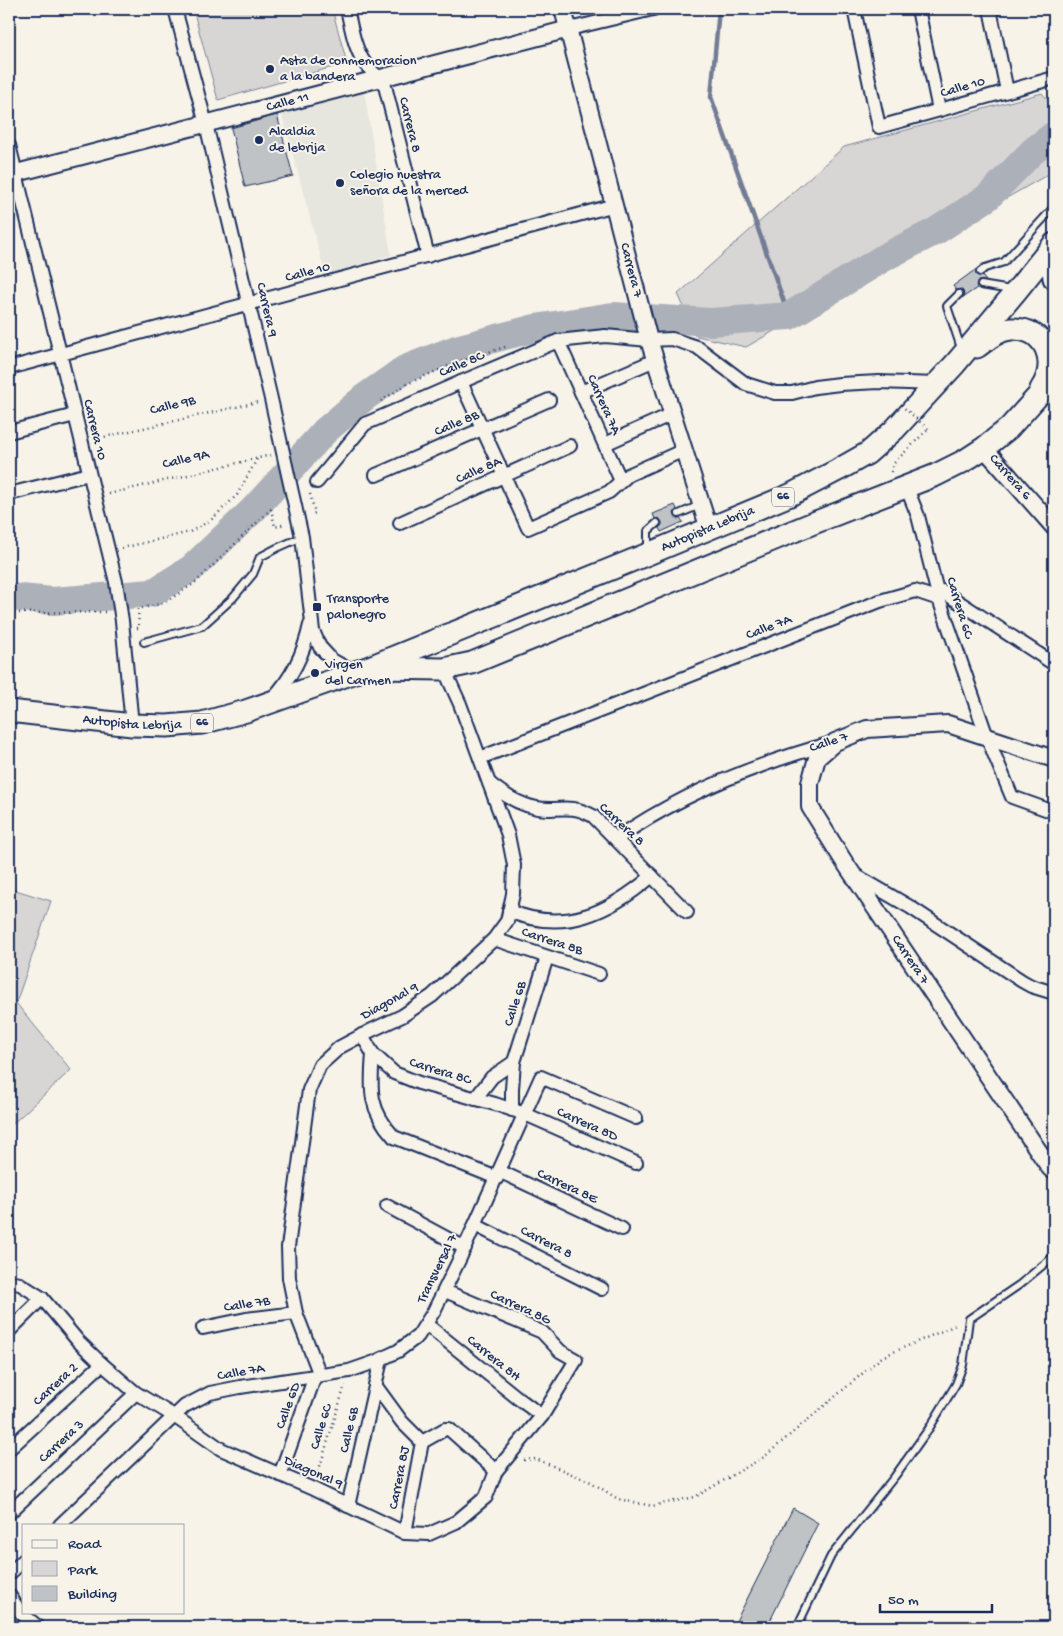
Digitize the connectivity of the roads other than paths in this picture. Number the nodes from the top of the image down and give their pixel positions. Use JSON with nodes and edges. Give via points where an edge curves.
{"nodes":[{"id":1,"x":175,"y":9,"type":"edge"},
{"id":2,"x":347,"y":9,"type":"edge"},
{"id":3,"x":563,"y":9,"type":"edge"},
{"id":4,"x":653,"y":9,"type":"edge"},
{"id":5,"x":854,"y":9,"type":"edge"},
{"id":6,"x":918,"y":9,"type":"edge"},
{"id":7,"x":990,"y":9,"type":"edge"},
{"id":8,"x":569,"y":29,"type":"junction"},
{"id":9,"x":380,"y":78,"type":"junction"},
{"id":10,"x":1054,"y":78,"type":"edge"},
{"id":11,"x":1007,"y":91,"type":"junction"},
{"id":12,"x":939,"y":110,"type":"junction"},
{"id":13,"x":206,"y":124,"type":"junction"},
{"id":14,"x":9,"y":145,"type":"edge"},
{"id":15,"x":12,"y":174,"type":"edge"},
{"id":16,"x":615,"y":206,"type":"junction"},
{"id":17,"x":1054,"y":208,"type":"edge"},
{"id":18,"x":1054,"y":244,"type":"edge"},
{"id":19,"x":1054,"y":251,"type":"edge"},
{"id":20,"x":428,"y":256,"type":"junction"},
{"id":21,"x":980,"y":272,"type":"dead end"},
{"id":22,"x":1054,"y":278,"type":"edge"},
{"id":23,"x":981,"y":285,"type":"dead end"},
{"id":24,"x":1017,"y":290,"type":"junction"},
{"id":25,"x":959,"y":294,"type":"dead end"},
{"id":26,"x":250,"y":304,"type":"junction"},
{"id":27,"x":648,"y":334,"type":"junction"},
{"id":28,"x":558,"y":341,"type":"junction"},
{"id":29,"x":60,"y":354,"type":"junction"},
{"id":30,"x":959,"y":359,"type":"junction"},
{"id":31,"x":655,"y":360,"type":"junction"},
{"id":32,"x":9,"y":368,"type":"edge"},
{"id":33,"x":1054,"y":378,"type":"edge"},
{"id":34,"x":461,"y":382,"type":"junction"},
{"id":35,"x":936,"y":384,"type":"junction"},
{"id":36,"x":581,"y":392,"type":"junction"},
{"id":37,"x":549,"y":400,"type":"dead end"},
{"id":38,"x":1033,"y":402,"type":"junction"},
{"id":39,"x":672,"y":414,"type":"junction"},
{"id":40,"x":75,"y":415,"type":"junction"},
{"id":41,"x":482,"y":429,"type":"junction"},
{"id":42,"x":9,"y":432,"type":"edge"},
{"id":43,"x":605,"y":444,"type":"junction"},
{"id":44,"x":570,"y":446,"type":"dead end"},
{"id":45,"x":984,"y":448,"type":"junction"},
{"id":46,"x":684,"y":450,"type":"junction"},
{"id":47,"x":89,"y":474,"type":"junction"},
{"id":48,"x":376,"y":475,"type":"dead end"},
{"id":49,"x":503,"y":476,"type":"junction"},
{"id":50,"x":621,"y":481,"type":"junction"},
{"id":51,"x":317,"y":482,"type":"dead end"},
{"id":52,"x":897,"y":490,"type":"junction"},
{"id":53,"x":9,"y":494,"type":"edge"},
{"id":54,"x":702,"y":504,"type":"junction"},
{"id":55,"x":679,"y":514,"type":"dead end"},
{"id":56,"x":400,"y":523,"type":"dead end"},
{"id":57,"x":657,"y":523,"type":"dead end"},
{"id":58,"x":1054,"y":527,"type":"edge"},
{"id":59,"x":709,"y":529,"type":"junction"},
{"id":60,"x":302,"y":537,"type":"junction"},
{"id":61,"x":648,"y":554,"type":"junction"},
{"id":62,"x":939,"y":599,"type":"junction"},
{"id":63,"x":311,"y":622,"type":"junction"},
{"id":64,"x":144,"y":642,"type":"dead end"},
{"id":65,"x":1054,"y":664,"type":"edge"},
{"id":66,"x":444,"y":669,"type":"junction"},
{"id":67,"x":361,"y":670,"type":"junction"},
{"id":68,"x":270,"y":702,"type":"junction"},
{"id":69,"x":9,"y":711,"type":"edge"},
{"id":70,"x":132,"y":725,"type":"junction"},
{"id":71,"x":987,"y":737,"type":"junction"},
{"id":72,"x":835,"y":742,"type":"junction"},
{"id":73,"x":480,"y":758,"type":"junction"},
{"id":74,"x":1054,"y":759,"type":"edge"},
{"id":75,"x":489,"y":783,"type":"junction"},
{"id":76,"x":1054,"y":812,"type":"edge"},
{"id":77,"x":616,"y":839,"type":"junction"},
{"id":78,"x":853,"y":874,"type":"junction"},
{"id":79,"x":652,"y":876,"type":"junction"},
{"id":80,"x":509,"y":911,"type":"junction"},
{"id":81,"x":687,"y":912,"type":"dead end"},
{"id":82,"x":494,"y":939,"type":"junction"},
{"id":83,"x":547,"y":957,"type":"junction"},
{"id":84,"x":599,"y":974,"type":"dead end"},
{"id":85,"x":1054,"y":993,"type":"edge"},
{"id":86,"x":362,"y":1035,"type":"junction"},
{"id":87,"x":373,"y":1054,"type":"junction"},
{"id":88,"x":514,"y":1062,"type":"junction"},
{"id":89,"x":474,"y":1099,"type":"junction"},
{"id":90,"x":512,"y":1110,"type":"junction"},
{"id":91,"x":525,"y":1114,"type":"junction"},
{"id":92,"x":636,"y":1118,"type":"dead end"},
{"id":93,"x":636,"y":1163,"type":"dead end"},
{"id":94,"x":1053,"y":1168,"type":"edge"},
{"id":95,"x":498,"y":1175,"type":"junction"},
{"id":96,"x":387,"y":1206,"type":"dead end"},
{"id":97,"x":475,"y":1225,"type":"junction"},
{"id":98,"x":622,"y":1229,"type":"dead end"},
{"id":99,"x":465,"y":1248,"type":"junction"},
{"id":100,"x":1054,"y":1256,"type":"edge"},
{"id":101,"x":9,"y":1282,"type":"edge"},
{"id":102,"x":602,"y":1289,"type":"dead end"},
{"id":103,"x":445,"y":1290,"type":"junction"},
{"id":104,"x":42,"y":1298,"type":"junction"},
{"id":105,"x":296,"y":1313,"type":"junction"},
{"id":106,"x":426,"y":1324,"type":"junction"},
{"id":107,"x":203,"y":1328,"type":"dead end"},
{"id":108,"x":9,"y":1331,"type":"edge"},
{"id":109,"x":381,"y":1360,"type":"junction"},
{"id":110,"x":576,"y":1360,"type":"joint"},
{"id":111,"x":102,"y":1364,"type":"junction"},
{"id":112,"x":318,"y":1376,"type":"junction"},
{"id":113,"x":375,"y":1385,"type":"junction"},
{"id":114,"x":136,"y":1393,"type":"junction"},
{"id":115,"x":174,"y":1416,"type":"junction"},
{"id":116,"x":542,"y":1416,"type":"junction"},
{"id":117,"x":422,"y":1442,"type":"junction"},
{"id":118,"x":9,"y":1449,"type":"edge"},
{"id":119,"x":500,"y":1466,"type":"junction"},
{"id":120,"x":280,"y":1475,"type":"junction"},
{"id":121,"x":348,"y":1506,"type":"junction"},
{"id":122,"x":9,"y":1514,"type":"edge"},
{"id":123,"x":61,"y":1524,"type":"edge"},
{"id":124,"x":405,"y":1533,"type":"junction"},
{"id":125,"x":22,"y":1562,"type":"edge"},
{"id":126,"x":9,"y":1574,"type":"edge"},
{"id":127,"x":9,"y":1595,"type":"edge"},
{"id":128,"x":22,"y":1612,"type":"edge"},
{"id":129,"x":24,"y":1614,"type":"edge"},
{"id":130,"x":38,"y":1627,"type":"edge"},
{"id":131,"x":797,"y":1627,"type":"edge"}],
"edges":[{"from":1,"to":13,"type":"street","name":"Carrera 9"},
{"from":2,"to":9,"type":"street","name":"Carrera 8","via":[[363,62]]},
{"from":3,"to":8,"type":"street","name":"Carrera 7"},
{"from":4,"to":8,"type":"street","name":"Calle 11"},
{"from":5,"to":12,"type":"street","name":"Calle 10","via":[[879,127]]},
{"from":6,"to":12,"type":"street"},
{"from":7,"to":11,"type":"street"},
{"from":8,"to":9,"type":"street","name":"Calle 11"},
{"from":8,"to":16,"type":"street","name":"Carrera 7"},
{"from":9,"to":13,"type":"street","name":"Calle 11"},
{"from":9,"to":20,"type":"street","name":"Carrera 8"},
{"from":10,"to":11,"type":"street","name":"Calle 10"},
{"from":11,"to":12,"type":"street","name":"Calle 10"},
{"from":13,"to":15,"type":"street","name":"Calle 11"},
{"from":13,"to":26,"type":"street","name":"Carrera 9"},
{"from":14,"to":15,"type":"street","name":"Carrera 10"},
{"from":15,"to":29,"type":"street","name":"Carrera 10"},
{"from":16,"to":20,"type":"street","name":"Calle 10"},
{"from":16,"to":27,"type":"street","name":"Carrera 7"},
{"from":17,"to":21,"type":"lane","via":[[1004,262]]},
{"from":18,"to":24,"type":"highway","name":"Autopista Lebrija","number":"66"},
{"from":19,"to":22,"type":"highway"},
{"from":20,"to":26,"type":"street","name":"Calle 10"},
{"from":23,"to":24,"type":"lane"},
{"from":24,"to":30,"type":"highway","name":"Autopista Lebrija","number":"66"},
{"from":25,"to":30,"type":"lane","via":[[947,306]]},
{"from":26,"to":29,"type":"street","name":"Calle 10"},
{"from":26,"to":60,"type":"street","name":"Carrera 9"},
{"from":27,"to":28,"type":"street","name":"Calle 8C"},
{"from":27,"to":31,"type":"street","name":"Carrera 7"},
{"from":27,"to":35,"type":"street","name":"Calle 8C","via":[[696,347],[746,384],[776,392],[792,393],[815,387],[879,382]]},
{"from":28,"to":34,"type":"street","name":"Calle 8C"},
{"from":28,"to":36,"type":"street","name":"Carrera 7A"},
{"from":29,"to":32,"type":"street","name":"Calle 10"},
{"from":29,"to":40,"type":"street","name":"Carrera 10"},
{"from":30,"to":35,"type":"highway","name":"Autopista Lebrija","number":"66"},
{"from":30,"to":38,"type":"highway","via":[[1000,332],[1020,329],[1029,332],[1044,345],[1050,363],[1046,382]]},
{"from":31,"to":36,"type":"street"},
{"from":31,"to":39,"type":"street","name":"Carrera 7"},
{"from":33,"to":38,"type":"highway","name":"Autopista Lebrija","number":"66"},
{"from":34,"to":41,"type":"street"},
{"from":34,"to":51,"type":"street","name":"Calle 8C","via":[[365,424]]},
{"from":35,"to":59,"type":"highway","name":"Autopista Lebrija","number":"66","via":[[868,453],[790,494]]},
{"from":36,"to":43,"type":"street","name":"Carrera 7A"},
{"from":37,"to":41,"type":"street","name":"Calle 8B"},
{"from":38,"to":45,"type":"highway","name":"Autopista Lebrija","number":"66","via":[[1009,428]]},
{"from":39,"to":43,"type":"street"},
{"from":39,"to":46,"type":"street","name":"Carrera 7"},
{"from":40,"to":42,"type":"street"},
{"from":40,"to":47,"type":"street","name":"Carrera 10"},
{"from":41,"to":48,"type":"street","name":"Calle 8B"},
{"from":41,"to":49,"type":"street"},
{"from":43,"to":50,"type":"street","name":"Carrera 7A"},
{"from":44,"to":49,"type":"street","name":"Calle 8A"},
{"from":45,"to":52,"type":"highway","name":"Autopista Lebrija","number":"66","via":[[936,475]]},
{"from":45,"to":58,"type":"street","name":"Carrera 6"},
{"from":46,"to":50,"type":"street"},
{"from":46,"to":54,"type":"street","name":"Carrera 7"},
{"from":47,"to":53,"type":"street"},
{"from":47,"to":70,"type":"street","name":"Carrera 10","via":[[116,582]]},
{"from":49,"to":50,"type":"street","via":[[528,528],[609,492]]},
{"from":49,"to":56,"type":"street","name":"Calle 8A"},
{"from":52,"to":62,"type":"street","name":"Carrera 6C","via":[[918,516]]},
{"from":52,"to":66,"type":"highway","name":"Autopista Lebrija","number":"66","via":[[672,580],[533,640],[472,663]]},
{"from":54,"to":55,"type":"lane"},
{"from":54,"to":59,"type":"street","name":"Carrera 7"},
{"from":57,"to":61,"type":"lane","via":[[648,531]]},
{"from":59,"to":61,"type":"highway","name":"Autopista Lebrija","number":"66"},
{"from":60,"to":63,"type":"street","name":"Carrera 9"},
{"from":60,"to":64,"type":"lane","via":[[260,557],[253,574],[233,598],[202,626]]},
{"from":61,"to":67,"type":"highway","name":"Autopista Lebrija","number":"66"},
{"from":62,"to":65,"type":"street","name":"Calle 7A","via":[[942,591]]},
{"from":62,"to":71,"type":"street","name":"Carrera 6C"},
{"from":62,"to":73,"type":"street","name":"Calle 7A","via":[[915,591],[880,601]]},
{"from":63,"to":67,"type":"street","name":"Carrera 9","via":[[316,640],[326,654],[339,666]]},
{"from":63,"to":68,"type":"street","name":"Carrera 9","via":[[292,674]]},
{"from":66,"to":67,"type":"highway","name":"Autopista Lebrija","number":"66"},
{"from":66,"to":73,"type":"street","name":"Diagonal 9"},
{"from":67,"to":68,"type":"highway","name":"Autopista Lebrija","number":"66"},
{"from":68,"to":70,"type":"highway","name":"Autopista Lebrija","number":"66","via":[[202,722]]},
{"from":69,"to":70,"type":"highway","name":"Autopista Lebrija","number":"66"},
{"from":71,"to":72,"type":"street","name":"Calle 7","via":[[948,724],[867,729]]},
{"from":71,"to":74,"type":"street","name":"Calle 7"},
{"from":71,"to":76,"type":"street","name":"Carrera 6C","via":[[1012,797]]},
{"from":72,"to":77,"type":"street","name":"Calle 7","via":[[712,784],[656,813]]},
{"from":72,"to":78,"type":"street","name":"Carrera 7","via":[[817,758],[810,783],[810,807]]},
{"from":73,"to":75,"type":"street","name":"Diagonal 9"},
{"from":75,"to":77,"type":"street","name":"Carrera 8","via":[[528,805],[550,809],[569,807],[586,812]]},
{"from":75,"to":80,"type":"street","name":"Diagonal 9","via":[[508,835],[514,865]]},
{"from":77,"to":79,"type":"street","name":"Carrera 8"},
{"from":78,"to":85,"type":"street","via":[[910,907],[1022,981]]},
{"from":78,"to":94,"type":"street","name":"Carrera 7"},
{"from":79,"to":80,"type":"street","via":[[620,901],[579,918],[537,920]]},
{"from":79,"to":81,"type":"street","name":"Carrera 8"},
{"from":80,"to":82,"type":"street","name":"Diagonal 9","via":[[507,921]]},
{"from":82,"to":83,"type":"street","name":"Carrera 8B"},
{"from":82,"to":86,"type":"street","name":"Diagonal 9","via":[[432,996],[402,1016]]},
{"from":83,"to":84,"type":"street","name":"Carrera 8B"},
{"from":83,"to":88,"type":"street","name":"Calle 6B"},
{"from":86,"to":87,"type":"street","name":"Carrera 8C"},
{"from":86,"to":105,"type":"street","name":"Diagonal 9","via":[[340,1047],[320,1065],[309,1090],[288,1248],[289,1278]]},
{"from":87,"to":89,"type":"street","name":"Carrera 8C","via":[[394,1073]]},
{"from":87,"to":95,"type":"street","via":[[371,1081],[375,1108],[382,1124],[394,1137]]},
{"from":88,"to":89,"type":"street","via":[[492,1077]]},
{"from":88,"to":90,"type":"street","name":"Calle 6B"},
{"from":89,"to":90,"type":"street","name":"Carrera 8C"},
{"from":90,"to":91,"type":"street","name":"Carrera 8C"},
{"from":91,"to":92,"type":"street","name":"Transversal 7","via":[[541,1077]]},
{"from":91,"to":93,"type":"street","name":"Carrera 8D"},
{"from":91,"to":95,"type":"street","name":"Transversal 7"},
{"from":95,"to":97,"type":"street","name":"Transversal 7"},
{"from":95,"to":98,"type":"street","name":"Carrera 8E"},
{"from":96,"to":99,"type":"street"},
{"from":97,"to":99,"type":"street","name":"Transversal 7"},
{"from":97,"to":102,"type":"street","name":"Carrera 8"},
{"from":99,"to":103,"type":"street","name":"Transversal 7"},
{"from":100,"to":131,"type":"lane","via":[[969,1319],[963,1365],[956,1384],[895,1476],[831,1556]]},
{"from":101,"to":104,"type":"street","name":"Diagonal 9","via":[[20,1284]]},
{"from":103,"to":106,"type":"street","name":"Transversal 7"},
{"from":103,"to":110,"type":"street","name":"Carrera 8G","via":[[542,1332],[560,1351]]},
{"from":104,"to":108,"type":"street"},
{"from":104,"to":111,"type":"street","name":"Diagonal 9"},
{"from":105,"to":107,"type":"street","name":"Calle 7B"},
{"from":105,"to":112,"type":"street","name":"Diagonal 9"},
{"from":106,"to":109,"type":"street","name":"Transversal 7","via":[[418,1336],[398,1352]]},
{"from":106,"to":116,"type":"street","name":"Carrera 8H"},
{"from":109,"to":112,"type":"street","name":"Transversal 7","via":[[349,1371]]},
{"from":109,"to":113,"type":"street","name":"Calle 6B"},
{"from":110,"to":116,"type":"street","name":"Diagonal 9"},
{"from":111,"to":114,"type":"street","name":"Diagonal 9"},
{"from":111,"to":118,"type":"street","name":"Carrera 2"},
{"from":112,"to":115,"type":"street","name":"Calle 7A","via":[[210,1393],[185,1406]]},
{"from":112,"to":120,"type":"street","name":"Calle 6D"},
{"from":113,"to":117,"type":"street","name":"Carrera 8J","via":[[402,1422]]},
{"from":113,"to":121,"type":"street","name":"Calle 6B"},
{"from":114,"to":115,"type":"street","name":"Diagonal 9"},
{"from":114,"to":122,"type":"street","name":"Carrera 3"},
{"from":115,"to":120,"type":"street","name":"Diagonal 9","via":[[221,1449]]},
{"from":115,"to":123,"type":"street","name":"Calle 7A"},
{"from":116,"to":119,"type":"street","name":"Diagonal 9"},
{"from":117,"to":119,"type":"street","via":[[449,1429]]},
{"from":117,"to":124,"type":"street","name":"Carrera 8J"},
{"from":119,"to":124,"type":"street","name":"Diagonal 9","via":[[486,1497],[456,1522],[429,1534]]},
{"from":120,"to":121,"type":"street","name":"Diagonal 9"},
{"from":121,"to":124,"type":"street","name":"Diagonal 9"},
{"from":125,"to":126,"type":"street"},
{"from":127,"to":128,"type":"street"},
{"from":129,"to":130,"type":"street"}]}
